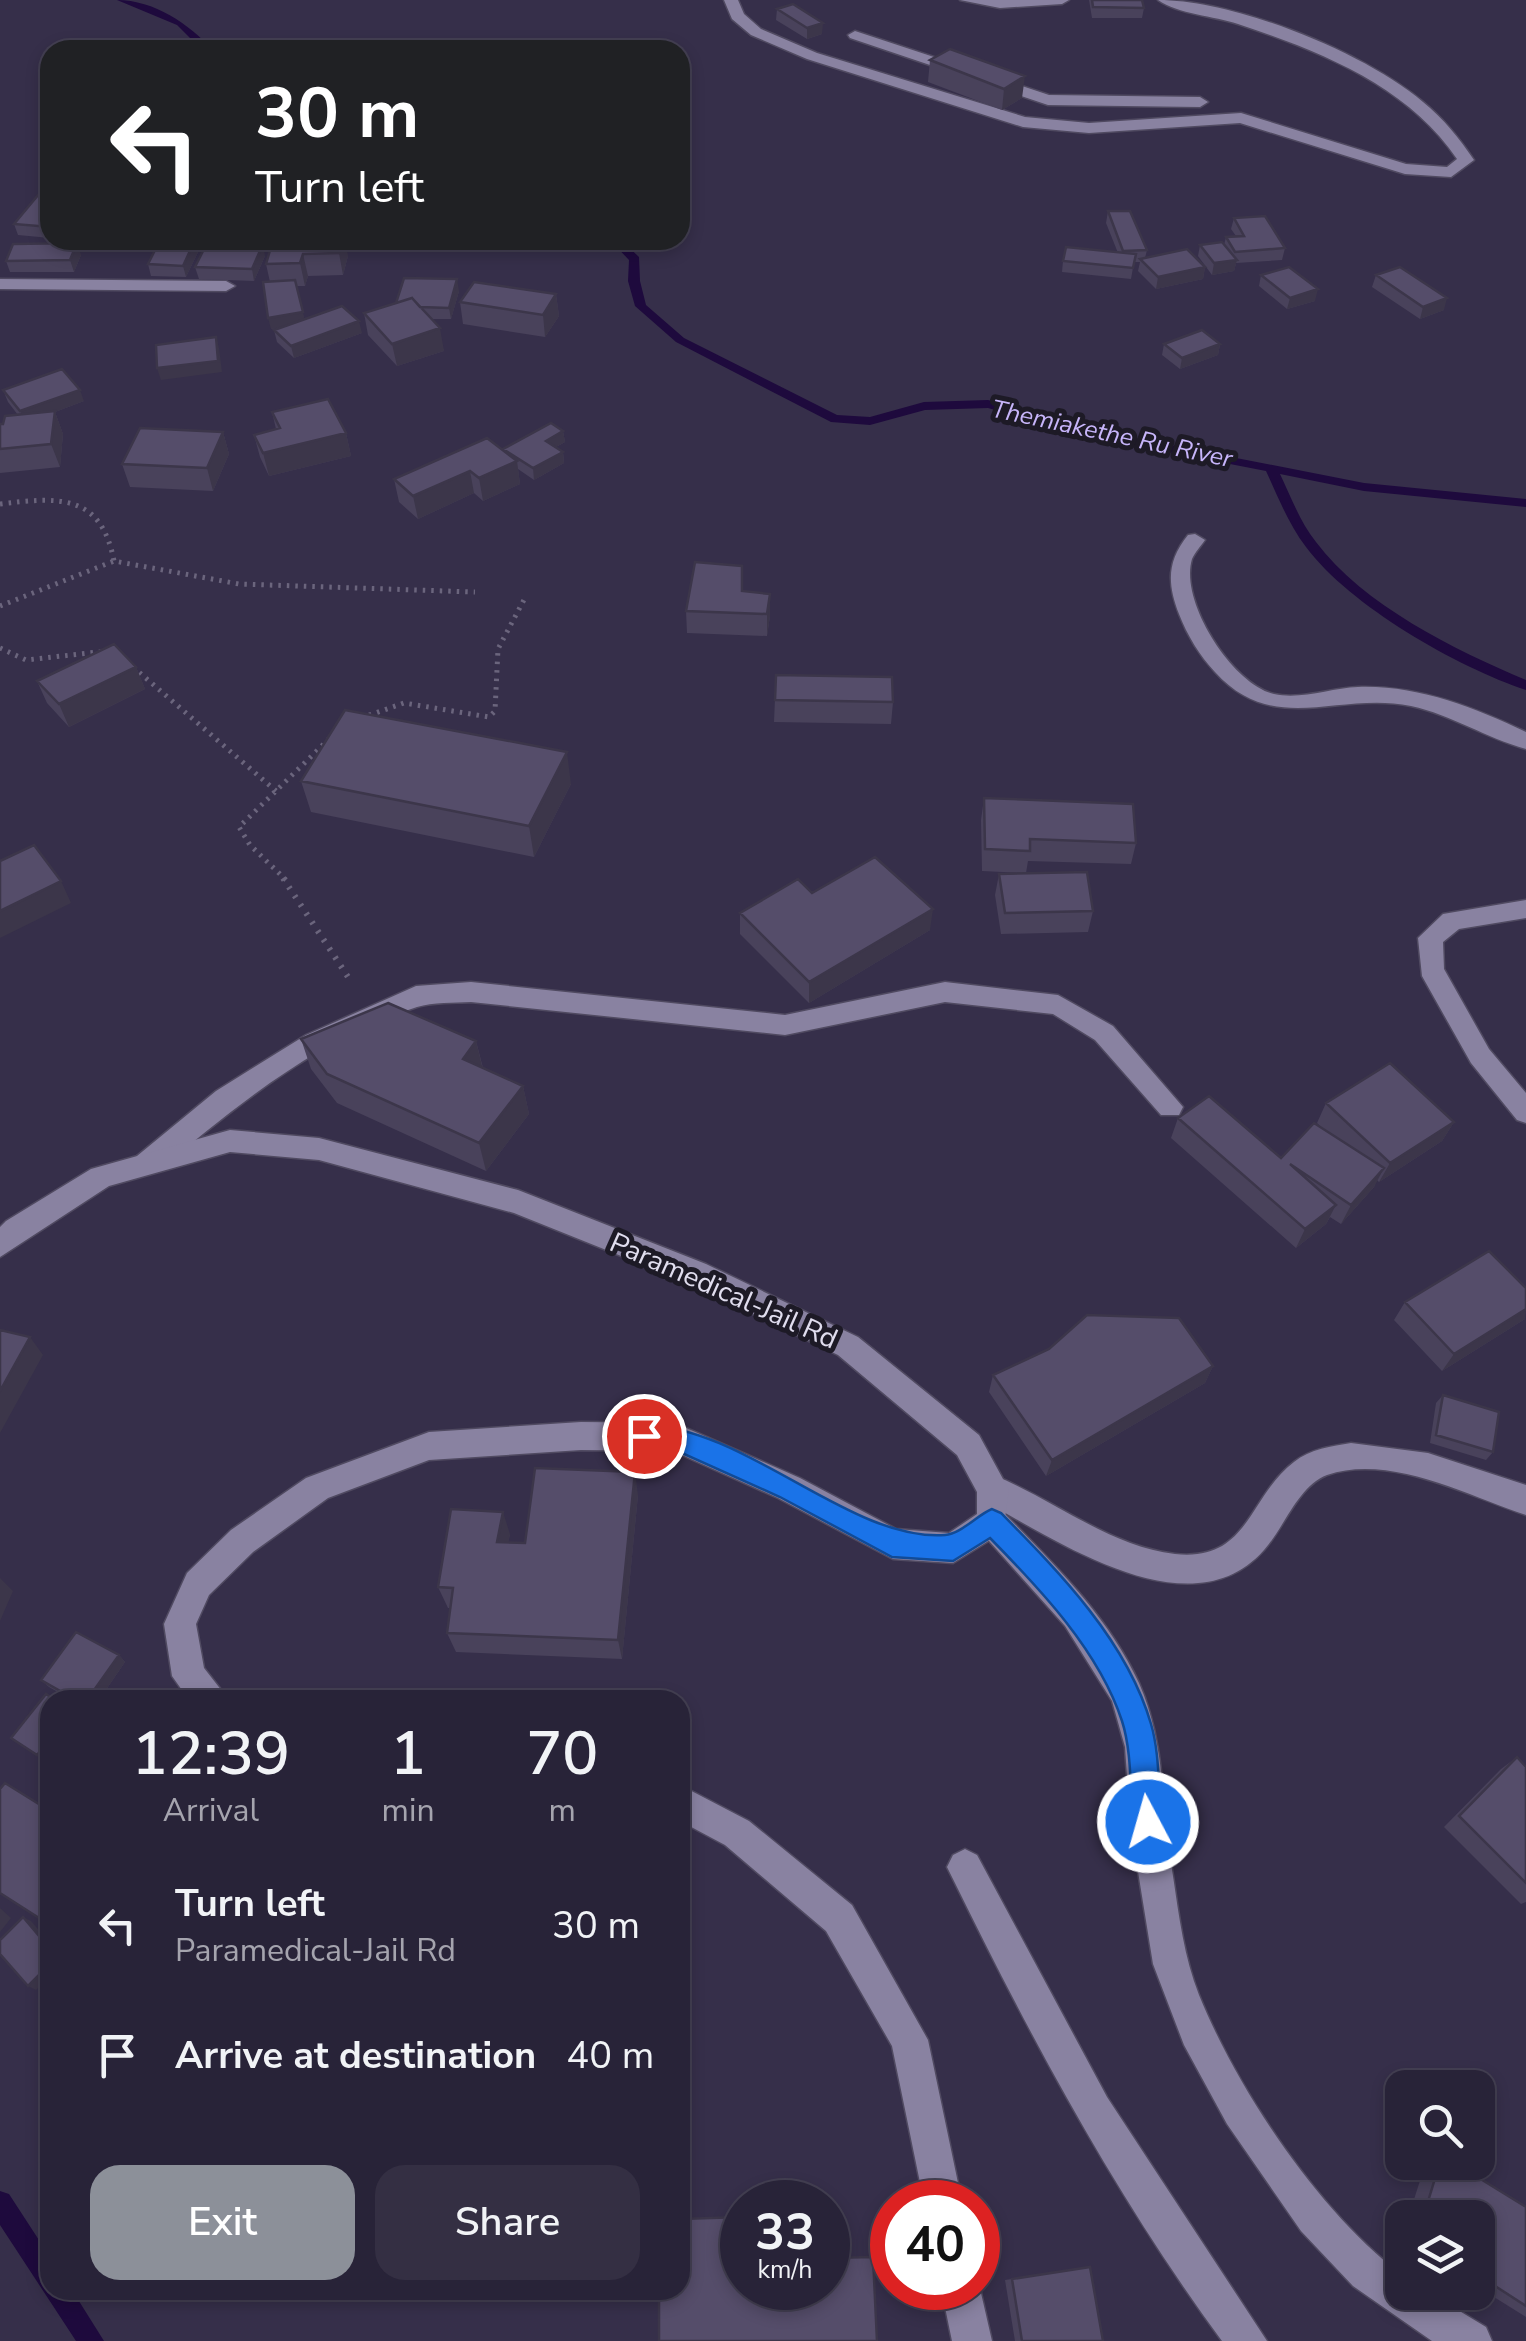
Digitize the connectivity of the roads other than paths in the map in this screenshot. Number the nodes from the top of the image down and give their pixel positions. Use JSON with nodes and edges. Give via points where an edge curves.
{"nodes":[{"id":1,"x":731,"y":0,"type":"edge"},
{"id":2,"x":968,"y":0,"type":"edge"},
{"id":3,"x":1062,"y":0,"type":"edge"},
{"id":4,"x":1165,"y":0,"type":"edge"},
{"id":5,"x":855,"y":35,"type":"dead end"},
{"id":6,"x":1451,"y":172,"type":"junction"},
{"id":7,"x":0,"y":284,"type":"edge"},
{"id":8,"x":226,"y":286,"type":"edge"},
{"id":9,"x":1195,"y":540,"type":"dead end"},
{"id":10,"x":1526,"y":741,"type":"edge"},
{"id":11,"x":1526,"y":908,"type":"edge"},
{"id":12,"x":1170,"y":1107,"type":"dead end"},
{"id":13,"x":1526,"y":1112,"type":"edge"},
{"id":14,"x":147,"y":1164,"type":"junction"},
{"id":15,"x":0,"y":1245,"type":"edge"},
{"id":16,"x":1526,"y":1500,"type":"edge"},
{"id":17,"x":993,"y":1506,"type":"junction"},
{"id":18,"x":202,"y":1690,"type":"edge"},
{"id":19,"x":690,"y":1807,"type":"edge"},
{"id":20,"x":964,"y":1867,"type":"dead end"},
{"id":21,"x":938,"y":2180,"type":"edge"},
{"id":22,"x":966,"y":2310,"type":"edge"},
{"id":23,"x":972,"y":2341,"type":"edge"},
{"id":24,"x":1247,"y":2341,"type":"edge"},
{"id":25,"x":1472,"y":2341,"type":"edge"}],
"edges":[{"from":1,"to":6,"type":"street","via":[[737,16],[756,32],[812,56],[1022,122],[1089,128],[1241,118],[1405,168]]},
{"from":2,"to":3,"type":"street"},
{"from":4,"to":6,"type":"street","via":[[1306,44],[1373,76],[1460,146],[1466,160]]},
{"from":5,"to":6,"type":"street","via":[[1048,100],[1237,104],[1331,127]]},
{"from":7,"to":8,"type":"street"},
{"from":9,"to":10,"type":"street","via":[[1181,559],[1181,596],[1210,653],[1240,685],[1268,701],[1411,697],[1460,710]]},
{"from":11,"to":13,"type":"street","via":[[1452,921],[1430,938],[1431,968],[1472,1042]]},
{"from":12,"to":14,"type":"street","via":[[1104,1033],[1058,1005],[945,992],[785,1025],[471,992],[416,996],[315,1042],[225,1100]]},
{"from":14,"to":15,"type":"street","name":"Paramedical-Jail Rd","via":[[101,1177]]},
{"from":14,"to":17,"type":"street","name":"Paramedical-Jail Rd","via":[[230,1141],[319,1149],[518,1202],[696,1274],[848,1346],[968,1445]]},
{"from":16,"to":17,"type":"street","via":[[1374,1456],[1324,1461],[1290,1484],[1261,1530],[1226,1564],[1182,1570]]},
{"from":17,"to":18,"type":"street","via":[[953,1548],[892,1544],[675,1437],[429,1446],[317,1488],[242,1541],[198,1584],[180,1624],[189,1676]]},
{"from":17,"to":25,"type":"street","name":"Paramedical-Jail Rd","via":[[1114,1670],[1138,1725],[1172,1968],[1208,2052],[1260,2141],[1338,2244],[1426,2317]]},
{"from":19,"to":21,"type":"street","via":[[737,1833],[839,1918],[909,2040]]},
{"from":20,"to":24,"type":"street","via":[[1138,2188]]},
{"from":22,"to":23,"type":"street"}]}
